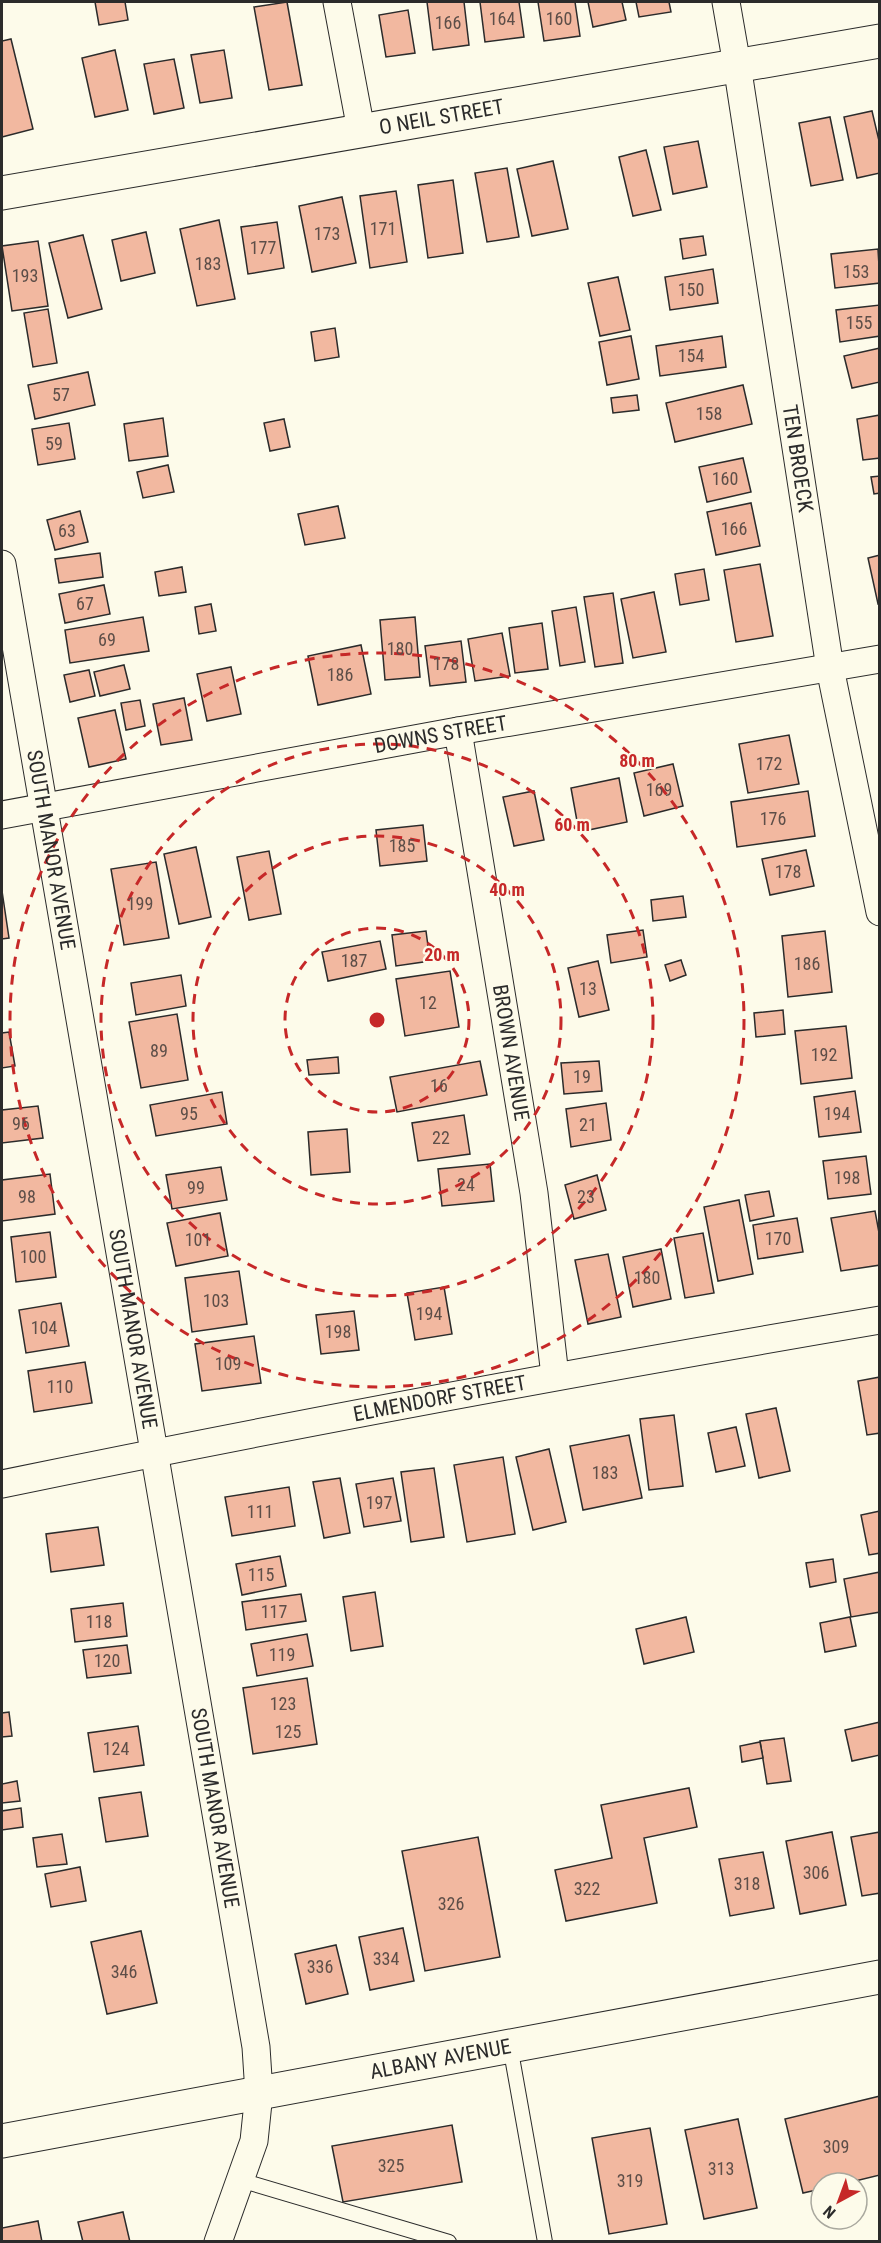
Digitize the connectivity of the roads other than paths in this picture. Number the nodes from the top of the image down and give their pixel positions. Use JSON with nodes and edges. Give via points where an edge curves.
{"nodes":[{"id":1,"x":337,"y":2,"type":"edge"},
{"id":2,"x":726,"y":2,"type":"edge"},
{"id":3,"x":879,"y":40,"type":"edge"},
{"id":4,"x":738,"y":65,"type":"junction"},
{"id":5,"x":361,"y":130,"type":"junction"},
{"id":6,"x":2,"y":193,"type":"edge"},
{"id":7,"x":2,"y":564,"type":"edge"},
{"id":8,"x":879,"y":659,"type":"edge"},
{"id":9,"x":830,"y":668,"type":"junction"},
{"id":10,"x":458,"y":731,"type":"junction"},
{"id":11,"x":42,"y":807,"type":"junction"},
{"id":12,"x":2,"y":815,"type":"edge"},
{"id":13,"x":879,"y":912,"type":"edge"},
{"id":14,"x":879,"y":1320,"type":"edge"},
{"id":15,"x":555,"y":1376,"type":"junction"},
{"id":16,"x":155,"y":1452,"type":"junction"},
{"id":17,"x":2,"y":1484,"type":"edge"},
{"id":18,"x":879,"y":1977,"type":"edge"},
{"id":19,"x":510,"y":2046,"type":"junction"},
{"id":20,"x":259,"y":2093,"type":"junction"},
{"id":21,"x":2,"y":2141,"type":"edge"},
{"id":22,"x":240,"y":2180,"type":"junction"},
{"id":23,"x":218,"y":2241,"type":"edge"},
{"id":24,"x":449,"y":2241,"type":"edge"},
{"id":25,"x":545,"y":2241,"type":"edge"}],
"edges":[{"from":1,"to":5,"type":"street"},
{"from":2,"to":4,"type":"street","name":"TEN BROECK"},
{"from":3,"to":4,"type":"main road","name":"O NEIL STREET"},
{"from":4,"to":5,"type":"main road","name":"O NEIL STREET"},
{"from":4,"to":9,"type":"street","name":"TEN BROECK"},
{"from":5,"to":6,"type":"main road","name":"O NEIL STREET"},
{"from":7,"to":11,"type":"street","name":"SOUTH MANOR AVENUE"},
{"from":8,"to":9,"type":"street","name":"DOWNS STREET"},
{"from":9,"to":10,"type":"street","name":"DOWNS STREET"},
{"from":9,"to":13,"type":"street","name":"TEN BROECK"},
{"from":10,"to":11,"type":"street","name":"DOWNS STREET"},
{"from":10,"to":15,"type":"street","name":"BROWN AVENUE","via":[[534,1193]]},
{"from":11,"to":12,"type":"street","name":"DOWNS STREET"},
{"from":11,"to":16,"type":"street","name":"SOUTH MANOR AVENUE"},
{"from":14,"to":15,"type":"street","name":"ELMENDORF STREET"},
{"from":15,"to":16,"type":"street","name":"ELMENDORF STREET"},
{"from":16,"to":17,"type":"street","name":"ELMENDORF STREET"},
{"from":16,"to":20,"type":"street","name":"SOUTH MANOR AVENUE","via":[[256,2047]]},
{"from":18,"to":19,"type":"main road","name":"ALBANY AVENUE"},
{"from":19,"to":20,"type":"main road","name":"ALBANY AVENUE"},
{"from":19,"to":25,"type":"lane"},
{"from":20,"to":21,"type":"main road","name":"ALBANY AVENUE"},
{"from":20,"to":22,"type":"street","name":"SOUTH MANOR AVENUE","via":[[254,2141]]},
{"from":22,"to":23,"type":"street","name":"SOUTH MANOR AVENUE"},
{"from":22,"to":24,"type":"lane"}]}
